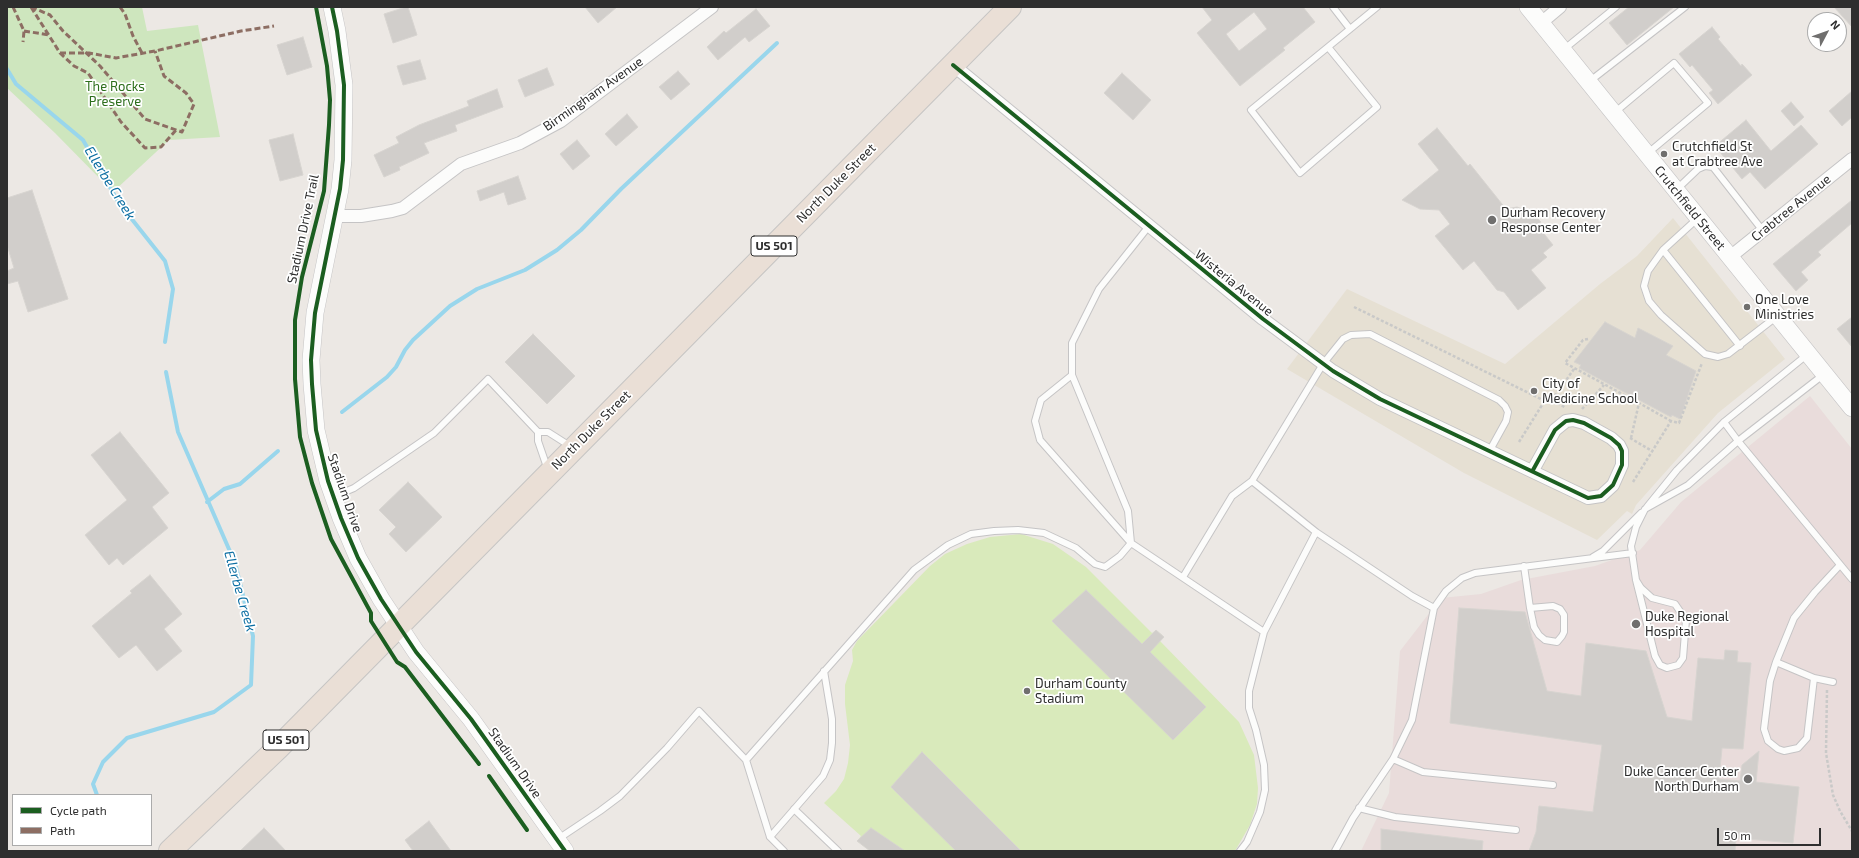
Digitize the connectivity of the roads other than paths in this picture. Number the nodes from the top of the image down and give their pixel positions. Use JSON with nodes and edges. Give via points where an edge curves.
{"nodes":[{"id":1,"x":332,"y":7,"type":"edge"},
{"id":2,"x":712,"y":7,"type":"edge"},
{"id":3,"x":1010,"y":7,"type":"edge"},
{"id":4,"x":1333,"y":7,"type":"edge"},
{"id":5,"x":1377,"y":7,"type":"edge"},
{"id":6,"x":1528,"y":7,"type":"edge"},
{"id":7,"x":1560,"y":7,"type":"edge"},
{"id":8,"x":1616,"y":7,"type":"edge"},
{"id":9,"x":1685,"y":7,"type":"edge"},
{"id":10,"x":1541,"y":23,"type":"junction"},
{"id":11,"x":1350,"y":29,"type":"junction"},
{"id":12,"x":1328,"y":47,"type":"junction"},
{"id":13,"x":1563,"y":50,"type":"junction"},
{"id":14,"x":953,"y":65,"type":"junction"},
{"id":15,"x":1589,"y":82,"type":"junction"},
{"id":16,"x":1614,"y":113,"type":"junction"},
{"id":17,"x":1647,"y":154,"type":"junction"},
{"id":18,"x":1852,"y":159,"type":"edge"},
{"id":19,"x":1676,"y":190,"type":"junction"},
{"id":20,"x":335,"y":216,"type":"junction"},
{"id":21,"x":1698,"y":218,"type":"junction"},
{"id":22,"x":1149,"y":226,"type":"junction"},
{"id":23,"x":1763,"y":231,"type":"junction"},
{"id":24,"x":1663,"y":250,"type":"junction"},
{"id":25,"x":1730,"y":258,"type":"junction"},
{"id":26,"x":1777,"y":316,"type":"junction"},
{"id":27,"x":1740,"y":346,"type":"junction"},
{"id":28,"x":1808,"y":354,"type":"junction"},
{"id":29,"x":1323,"y":364,"type":"junction"},
{"id":30,"x":1824,"y":374,"type":"junction"},
{"id":31,"x":1072,"y":375,"type":"junction"},
{"id":32,"x":1852,"y":408,"type":"edge"},
{"id":33,"x":1724,"y":422,"type":"junction"},
{"id":34,"x":538,"y":432,"type":"junction"},
{"id":35,"x":1738,"y":442,"type":"junction"},
{"id":36,"x":573,"y":448,"type":"junction"},
{"id":37,"x":1490,"y":450,"type":"junction"},
{"id":38,"x":1533,"y":470,"type":"junction"},
{"id":39,"x":549,"y":473,"type":"junction"},
{"id":40,"x":1252,"y":481,"type":"junction"},
{"id":41,"x":333,"y":497,"type":"junction"},
{"id":42,"x":1645,"y":509,"type":"junction"},
{"id":43,"x":1316,"y":532,"type":"junction"},
{"id":44,"x":1131,"y":543,"type":"junction"},
{"id":45,"x":1632,"y":553,"type":"junction"},
{"id":46,"x":1589,"y":559,"type":"junction"},
{"id":47,"x":1840,"y":565,"type":"junction"},
{"id":48,"x":1524,"y":566,"type":"junction"},
{"id":49,"x":1183,"y":578,"type":"junction"},
{"id":50,"x":1852,"y":579,"type":"edge"},
{"id":51,"x":1636,"y":580,"type":"junction"},
{"id":52,"x":1434,"y":608,"type":"junction"},
{"id":53,"x":1530,"y":608,"type":"junction"},
{"id":54,"x":398,"y":626,"type":"junction"},
{"id":55,"x":1264,"y":632,"type":"junction"},
{"id":56,"x":1776,"y":662,"type":"junction"},
{"id":57,"x":824,"y":671,"type":"junction"},
{"id":58,"x":1814,"y":678,"type":"junction"},
{"id":59,"x":1833,"y":682,"type":"dead end"},
{"id":60,"x":1393,"y":759,"type":"junction"},
{"id":61,"x":746,"y":760,"type":"junction"},
{"id":62,"x":1553,"y":786,"type":"dead end"},
{"id":63,"x":1359,"y":808,"type":"junction"},
{"id":64,"x":794,"y":809,"type":"junction"},
{"id":65,"x":1516,"y":830,"type":"dead end"},
{"id":66,"x":770,"y":837,"type":"junction"},
{"id":67,"x":560,"y":845,"type":"edge"},
{"id":68,"x":170,"y":851,"type":"edge"},
{"id":69,"x":784,"y":851,"type":"edge"},
{"id":70,"x":838,"y":851,"type":"edge"},
{"id":71,"x":1240,"y":851,"type":"edge"},
{"id":72,"x":1335,"y":851,"type":"edge"}],
"edges":[{"from":1,"to":20,"type":"street","name":"Stadium Drive","via":[[345,106],[343,160]]},
{"from":2,"to":20,"type":"street","name":"Birmingham Avenue","via":[[561,120],[520,143],[461,164],[403,208],[361,216]]},
{"from":3,"to":14,"type":"highway","name":"North Duke Street","number":"US 501"},
{"from":4,"to":11,"type":"lane"},
{"from":5,"to":11,"type":"lane"},
{"from":6,"to":10,"type":"street","name":"Crutchfield Street"},
{"from":7,"to":10,"type":"street"},
{"from":8,"to":13,"type":"lane"},
{"from":9,"to":15,"type":"lane"},
{"from":10,"to":13,"type":"street","name":"Crutchfield Street"},
{"from":11,"to":12,"type":"lane"},
{"from":12,"to":12,"type":"lane","via":[[1251,110],[1300,173],[1377,107]]},
{"from":13,"to":15,"type":"street","name":"Crutchfield Street"},
{"from":14,"to":22,"type":"street","name":"Wisteria Avenue"},
{"from":14,"to":36,"type":"highway","name":"North Duke Street","number":"US 501"},
{"from":15,"to":16,"type":"street","name":"Crutchfield Street"},
{"from":16,"to":17,"type":"street","name":"Crutchfield Street"},
{"from":16,"to":17,"type":"lane","via":[[1674,63],[1708,103]]},
{"from":17,"to":19,"type":"street","name":"Crutchfield Street"},
{"from":18,"to":23,"type":"street","name":"Crabtree Avenue"},
{"from":19,"to":21,"type":"street","name":"Crutchfield Street"},
{"from":19,"to":23,"type":"lane","via":[[1698,169],[1713,166]]},
{"from":20,"to":41,"type":"street","name":"Stadium Drive","via":[[315,313],[311,360],[316,430]]},
{"from":21,"to":24,"type":"lane"},
{"from":21,"to":25,"type":"street","name":"Crutchfield Street"},
{"from":22,"to":29,"type":"street","name":"Wisteria Avenue","via":[[1263,320]]},
{"from":22,"to":31,"type":"lane","via":[[1099,288],[1072,342]]},
{"from":23,"to":25,"type":"street","name":"Crabtree Avenue"},
{"from":24,"to":27,"type":"lane"},
{"from":24,"to":27,"type":"lane","via":[[1648,271],[1644,286],[1649,301],[1705,354],[1718,357]]},
{"from":25,"to":26,"type":"street","name":"Crutchfield Street"},
{"from":26,"to":27,"type":"lane"},
{"from":26,"to":28,"type":"street","name":"Crutchfield Street"},
{"from":28,"to":30,"type":"street","name":"Crutchfield Street"},
{"from":28,"to":33,"type":"lane"},
{"from":29,"to":37,"type":"street","name":"Wisteria Avenue","via":[[1380,399]]},
{"from":29,"to":37,"type":"lane","via":[[1343,339],[1351,334],[1370,334],[1499,400],[1508,412],[1506,421]]},
{"from":29,"to":40,"type":"lane"},
{"from":30,"to":32,"type":"street","name":"Crutchfield Street"},
{"from":30,"to":35,"type":"lane"},
{"from":31,"to":44,"type":"lane","via":[[1128,511]]},
{"from":31,"to":44,"type":"lane","via":[[1041,400],[1035,421],[1040,440]]},
{"from":33,"to":35,"type":"lane"},
{"from":33,"to":42,"type":"lane","via":[[1676,470]]},
{"from":34,"to":36,"type":"lane","via":[[548,432]]},
{"from":34,"to":39,"type":"lane","via":[[538,441]]},
{"from":34,"to":41,"type":"lane","via":[[488,379],[434,433],[365,481]]},
{"from":35,"to":42,"type":"lane","via":[[1688,485]]},
{"from":35,"to":47,"type":"lane"},
{"from":36,"to":39,"type":"highway","name":"North Duke Street","number":"US 501"},
{"from":37,"to":38,"type":"street","name":"Wisteria Avenue"},
{"from":38,"to":38,"type":"street","name":"Wisteria Avenue","via":[[1582,496],[1597,498],[1605,493],[1617,477],[1623,460],[1622,451],[1611,438],[1573,420],[1555,430]]},
{"from":39,"to":54,"type":"highway","name":"North Duke Street","number":"US 501"},
{"from":40,"to":43,"type":"lane"},
{"from":40,"to":49,"type":"lane","via":[[1232,496]]},
{"from":41,"to":54,"type":"street","name":"Stadium Drive","via":[[358,558]]},
{"from":42,"to":45,"type":"lane","via":[[1636,527]]},
{"from":42,"to":46,"type":"lane","via":[[1603,551]]},
{"from":43,"to":52,"type":"lane"},
{"from":43,"to":55,"type":"lane"},
{"from":44,"to":49,"type":"lane"},
{"from":44,"to":57,"type":"lane","via":[[1120,556],[1105,567],[1095,564],[1076,548],[1044,533],[1018,530],[971,534],[948,545],[914,570]]},
{"from":45,"to":46,"type":"lane"},
{"from":45,"to":51,"type":"lane"},
{"from":46,"to":48,"type":"lane"},
{"from":47,"to":50,"type":"lane"},
{"from":47,"to":56,"type":"lane","via":[[1794,618]]},
{"from":48,"to":52,"type":"lane","via":[[1475,573],[1462,578],[1446,591]]},
{"from":48,"to":53,"type":"lane"},
{"from":49,"to":55,"type":"lane"},
{"from":51,"to":51,"type":"lane","via":[[1655,656],[1660,666],[1667,668],[1678,665],[1683,658],[1686,620],[1674,604],[1652,598]]},
{"from":52,"to":60,"type":"lane","via":[[1412,720]]},
{"from":53,"to":53,"type":"lane","via":[[1538,635],[1544,640],[1557,642],[1564,632],[1564,615],[1560,609],[1553,606]]},
{"from":54,"to":67,"type":"street","name":"Stadium Drive","via":[[471,719]]},
{"from":54,"to":68,"type":"highway","name":"North Duke Street","number":"US 501","via":[[278,748]]},
{"from":55,"to":71,"type":"lane","via":[[1249,691],[1249,708],[1264,765],[1264,790],[1260,812],[1247,842]]},
{"from":56,"to":58,"type":"lane"},
{"from":56,"to":58,"type":"lane","via":[[1770,681],[1764,729],[1768,741],[1778,749],[1784,751],[1798,748],[1808,738]]},
{"from":57,"to":61,"type":"lane"},
{"from":57,"to":64,"type":"lane","via":[[832,719],[830,760],[823,776]]},
{"from":58,"to":59,"type":"lane"},
{"from":60,"to":62,"type":"lane","via":[[1423,772]]},
{"from":60,"to":63,"type":"lane"},
{"from":61,"to":66,"type":"lane"},
{"from":61,"to":67,"type":"lane","via":[[699,711],[620,796]]},
{"from":63,"to":65,"type":"lane","via":[[1395,817]]},
{"from":63,"to":72,"type":"lane"},
{"from":64,"to":66,"type":"lane"},
{"from":64,"to":70,"type":"lane"},
{"from":66,"to":69,"type":"lane"}]}
